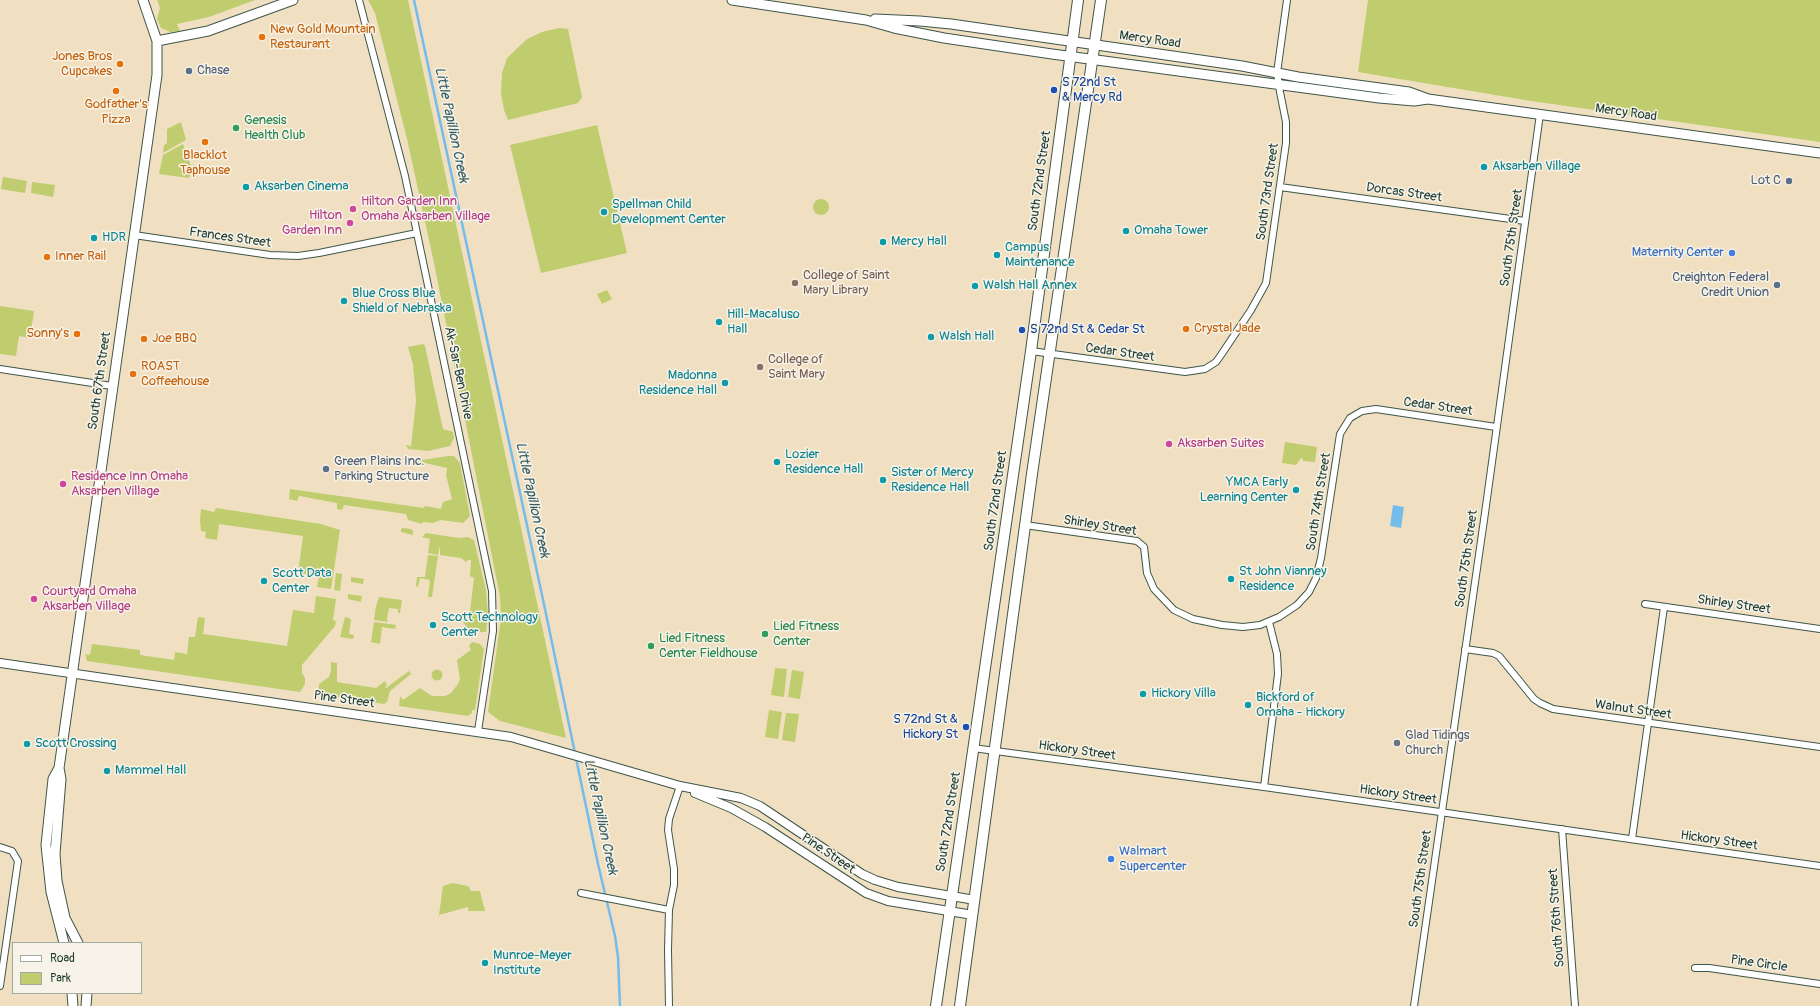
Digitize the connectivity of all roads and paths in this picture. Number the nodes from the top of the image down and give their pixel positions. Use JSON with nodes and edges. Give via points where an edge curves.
{"nodes":[{"id":1,"x":143,"y":0,"type":"edge"},
{"id":2,"x":293,"y":0,"type":"edge"},
{"id":3,"x":359,"y":0,"type":"edge"},
{"id":4,"x":732,"y":0,"type":"edge"},
{"id":5,"x":1078,"y":0,"type":"edge"},
{"id":6,"x":1101,"y":0,"type":"edge"},
{"id":7,"x":1287,"y":0,"type":"edge"},
{"id":8,"x":866,"y":20,"type":"junction"},
{"id":9,"x":157,"y":41,"type":"junction"},
{"id":10,"x":1072,"y":42,"type":"junction"},
{"id":11,"x":1094,"y":45,"type":"junction"},
{"id":12,"x":1070,"y":56,"type":"junction"},
{"id":13,"x":1092,"y":59,"type":"junction"},
{"id":14,"x":1278,"y":73,"type":"junction"},
{"id":15,"x":1278,"y":84,"type":"junction"},
{"id":16,"x":1428,"y":99,"type":"junction"},
{"id":17,"x":1540,"y":114,"type":"junction"},
{"id":18,"x":1820,"y":153,"type":"edge"},
{"id":19,"x":1280,"y":187,"type":"junction"},
{"id":20,"x":1525,"y":221,"type":"junction"},
{"id":21,"x":417,"y":233,"type":"junction"},
{"id":22,"x":134,"y":235,"type":"junction"},
{"id":23,"x":1031,"y":351,"type":"junction"},
{"id":24,"x":1049,"y":354,"type":"junction"},
{"id":25,"x":1206,"y":368,"type":"joint"},
{"id":26,"x":0,"y":370,"type":"edge"},
{"id":27,"x":112,"y":386,"type":"junction"},
{"id":28,"x":1353,"y":416,"type":"joint"},
{"id":29,"x":1496,"y":427,"type":"junction"},
{"id":30,"x":1025,"y":525,"type":"junction"},
{"id":31,"x":1645,"y":604,"type":"dead end"},
{"id":32,"x":1664,"y":607,"type":"junction"},
{"id":33,"x":1268,"y":622,"type":"junction"},
{"id":34,"x":1820,"y":628,"type":"edge"},
{"id":35,"x":1465,"y":649,"type":"junction"},
{"id":36,"x":0,"y":663,"type":"edge"},
{"id":37,"x":72,"y":673,"type":"junction"},
{"id":38,"x":1648,"y":723,"type":"junction"},
{"id":39,"x":478,"y":731,"type":"junction"},
{"id":40,"x":1820,"y":747,"type":"edge"},
{"id":41,"x":973,"y":748,"type":"junction"},
{"id":42,"x":995,"y":751,"type":"junction"},
{"id":43,"x":59,"y":768,"type":"junction"},
{"id":44,"x":680,"y":786,"type":"junction"},
{"id":45,"x":1264,"y":787,"type":"junction"},
{"id":46,"x":1442,"y":812,"type":"junction"},
{"id":47,"x":1562,"y":829,"type":"junction"},
{"id":48,"x":1632,"y":839,"type":"junction"},
{"id":49,"x":0,"y":847,"type":"edge"},
{"id":50,"x":1820,"y":866,"type":"edge"},
{"id":51,"x":580,"y":893,"type":"dead end"},
{"id":52,"x":951,"y":895,"type":"junction"},
{"id":53,"x":975,"y":900,"type":"junction"},
{"id":54,"x":670,"y":910,"type":"junction"},
{"id":55,"x":949,"y":910,"type":"junction"},
{"id":56,"x":973,"y":915,"type":"junction"},
{"id":57,"x":64,"y":942,"type":"edge"},
{"id":58,"x":77,"y":942,"type":"edge"},
{"id":59,"x":2,"y":962,"type":"edge"},
{"id":60,"x":1695,"y":968,"type":"dead end"},
{"id":61,"x":1820,"y":984,"type":"edge"},
{"id":62,"x":0,"y":986,"type":"edge"},
{"id":63,"x":72,"y":994,"type":"edge"},
{"id":64,"x":87,"y":994,"type":"edge"},
{"id":65,"x":73,"y":1006,"type":"edge"},
{"id":66,"x":86,"y":1006,"type":"edge"},
{"id":67,"x":669,"y":1006,"type":"edge"},
{"id":68,"x":936,"y":1006,"type":"edge"},
{"id":69,"x":960,"y":1006,"type":"edge"},
{"id":70,"x":1414,"y":1006,"type":"edge"},
{"id":71,"x":1575,"y":1006,"type":"edge"}],
"edges":[{"from":1,"to":9,"type":"main road","name":"South 67th Street"},
{"from":2,"to":9,"type":"main road","via":[[208,31]]},
{"from":3,"to":21,"type":"street","name":"Ak-Sar-Ben Drive","via":[[404,171]]},
{"from":4,"to":8,"type":"main road","name":"Mercy Road"},
{"from":5,"to":10,"type":"main road","name":"South 72nd Street"},
{"from":6,"to":11,"type":"main road"},
{"from":7,"to":14,"type":"street","name":"South 73rd Street"},
{"from":8,"to":10,"type":"main road","name":"Mercy Road","via":[[933,22]]},
{"from":8,"to":12,"type":"main road","name":"Mercy Road","via":[[944,38]]},
{"from":9,"to":22,"type":"main road","name":"South 67th Street","via":[[157,75]]},
{"from":10,"to":11,"type":"main road","name":"Mercy Road"},
{"from":10,"to":12,"type":"main road","name":"South 72nd Street"},
{"from":11,"to":13,"type":"main road"},
{"from":11,"to":14,"type":"main road","name":"Mercy Road"},
{"from":12,"to":13,"type":"main road","name":"Mercy Road"},
{"from":12,"to":23,"type":"main road","name":"South 72nd Street"},
{"from":13,"to":15,"type":"main road","name":"Mercy Road"},
{"from":13,"to":24,"type":"main road"},
{"from":14,"to":15,"type":"street","name":"South 73rd Street"},
{"from":14,"to":16,"type":"main road","name":"Mercy Road","via":[[1409,92]]},
{"from":15,"to":16,"type":"main road","name":"Mercy Road","via":[[1379,98],[1414,101]]},
{"from":15,"to":19,"type":"street","name":"South 73rd Street","via":[[1287,131]]},
{"from":16,"to":17,"type":"main road","name":"Mercy Road"},
{"from":17,"to":18,"type":"main road","name":"Mercy Road"},
{"from":17,"to":20,"type":"street","name":"South 75th Street"},
{"from":19,"to":20,"type":"street","name":"Dorcas Street"},
{"from":19,"to":25,"type":"street","name":"South 73rd Street","via":[[1264,290],[1216,362]]},
{"from":20,"to":29,"type":"street","name":"South 75th Street"},
{"from":21,"to":22,"type":"street","name":"Frances Street","via":[[298,256],[270,255]]},
{"from":21,"to":39,"type":"street","name":"Ak-Sar-Ben Drive","via":[[492,591],[492,631]]},
{"from":22,"to":27,"type":"main road","name":"South 67th Street"},
{"from":23,"to":24,"type":"street","name":"Cedar Street"},
{"from":23,"to":41,"type":"main road","name":"South 72nd Street"},
{"from":24,"to":25,"type":"street","name":"Cedar Street","via":[[1185,372]]},
{"from":24,"to":30,"type":"main road"},
{"from":26,"to":27,"type":"street"},
{"from":27,"to":37,"type":"main road","name":"South 67th Street"},
{"from":28,"to":29,"type":"street","name":"Cedar Street","via":[[1362,411],[1376,409]]},
{"from":28,"to":33,"type":"street","name":"South 74th Street","via":[[1344,425],[1340,434],[1316,578],[1309,592],[1297,605],[1279,618]]},
{"from":29,"to":35,"type":"street","name":"South 75th Street"},
{"from":30,"to":33,"type":"street","name":"Shirley Street","via":[[1137,541],[1144,547],[1147,574],[1154,589],[1167,605],[1179,614],[1203,622],[1234,626],[1260,625]]},
{"from":30,"to":42,"type":"main road"},
{"from":31,"to":32,"type":"street","name":"Shirley Street"},
{"from":32,"to":34,"type":"street","name":"Shirley Street"},
{"from":32,"to":38,"type":"street"},
{"from":33,"to":45,"type":"street","via":[[1277,654],[1278,674]]},
{"from":35,"to":38,"type":"street","name":"Walnut Street","via":[[1499,656],[1534,699],[1548,707]]},
{"from":35,"to":46,"type":"street","name":"South 75th Street"},
{"from":36,"to":37,"type":"street","name":"Pine Street"},
{"from":37,"to":39,"type":"street","name":"Pine Street"},
{"from":37,"to":43,"type":"main road","name":"South 67th Street"},
{"from":38,"to":40,"type":"street","name":"Walnut Street"},
{"from":38,"to":48,"type":"street"},
{"from":39,"to":44,"type":"street","name":"Pine Street","via":[[540,744]]},
{"from":41,"to":42,"type":"street","name":"Hickory Street"},
{"from":41,"to":52,"type":"main road","name":"South 72nd Street"},
{"from":42,"to":45,"type":"street","name":"Hickory Street"},
{"from":42,"to":53,"type":"main road"},
{"from":43,"to":57,"type":"main road","name":"South 67th Street","via":[[53,779],[46,844],[51,892]]},
{"from":43,"to":58,"type":"main road","name":"South 67th Street","via":[[55,854],[57,881],[65,918]]},
{"from":44,"to":52,"type":"street","name":"Pine Street","via":[[742,798],[760,806],[874,880],[898,887]]},
{"from":44,"to":54,"type":"street","via":[[668,830],[674,869]]},
{"from":44,"to":55,"type":"street","name":"Pine Street","via":[[731,808],[765,827],[866,893],[888,901]]},
{"from":45,"to":46,"type":"street","name":"Hickory Street"},
{"from":46,"to":47,"type":"street","name":"Hickory Street"},
{"from":46,"to":70,"type":"street","name":"South 75th Street"},
{"from":47,"to":48,"type":"street","name":"Hickory Street"},
{"from":47,"to":71,"type":"street","name":"South 76th Street"},
{"from":48,"to":50,"type":"street","name":"Hickory Street"},
{"from":49,"to":59,"type":"street","via":[[15,854],[18,861]]},
{"from":51,"to":54,"type":"street"},
{"from":52,"to":53,"type":"street","name":"Pine Street"},
{"from":52,"to":55,"type":"main road","name":"South 72nd Street"},
{"from":53,"to":56,"type":"main road"},
{"from":54,"to":67,"type":"street"},
{"from":55,"to":56,"type":"street","name":"Pine Street"},
{"from":55,"to":68,"type":"main road","name":"South 72nd Street"},
{"from":56,"to":69,"type":"main road"},
{"from":59,"to":62,"type":"street"},
{"from":60,"to":61,"type":"street","name":"Pine Circle"},
{"from":63,"to":65,"type":"main road"},
{"from":64,"to":66,"type":"main road"}]}
